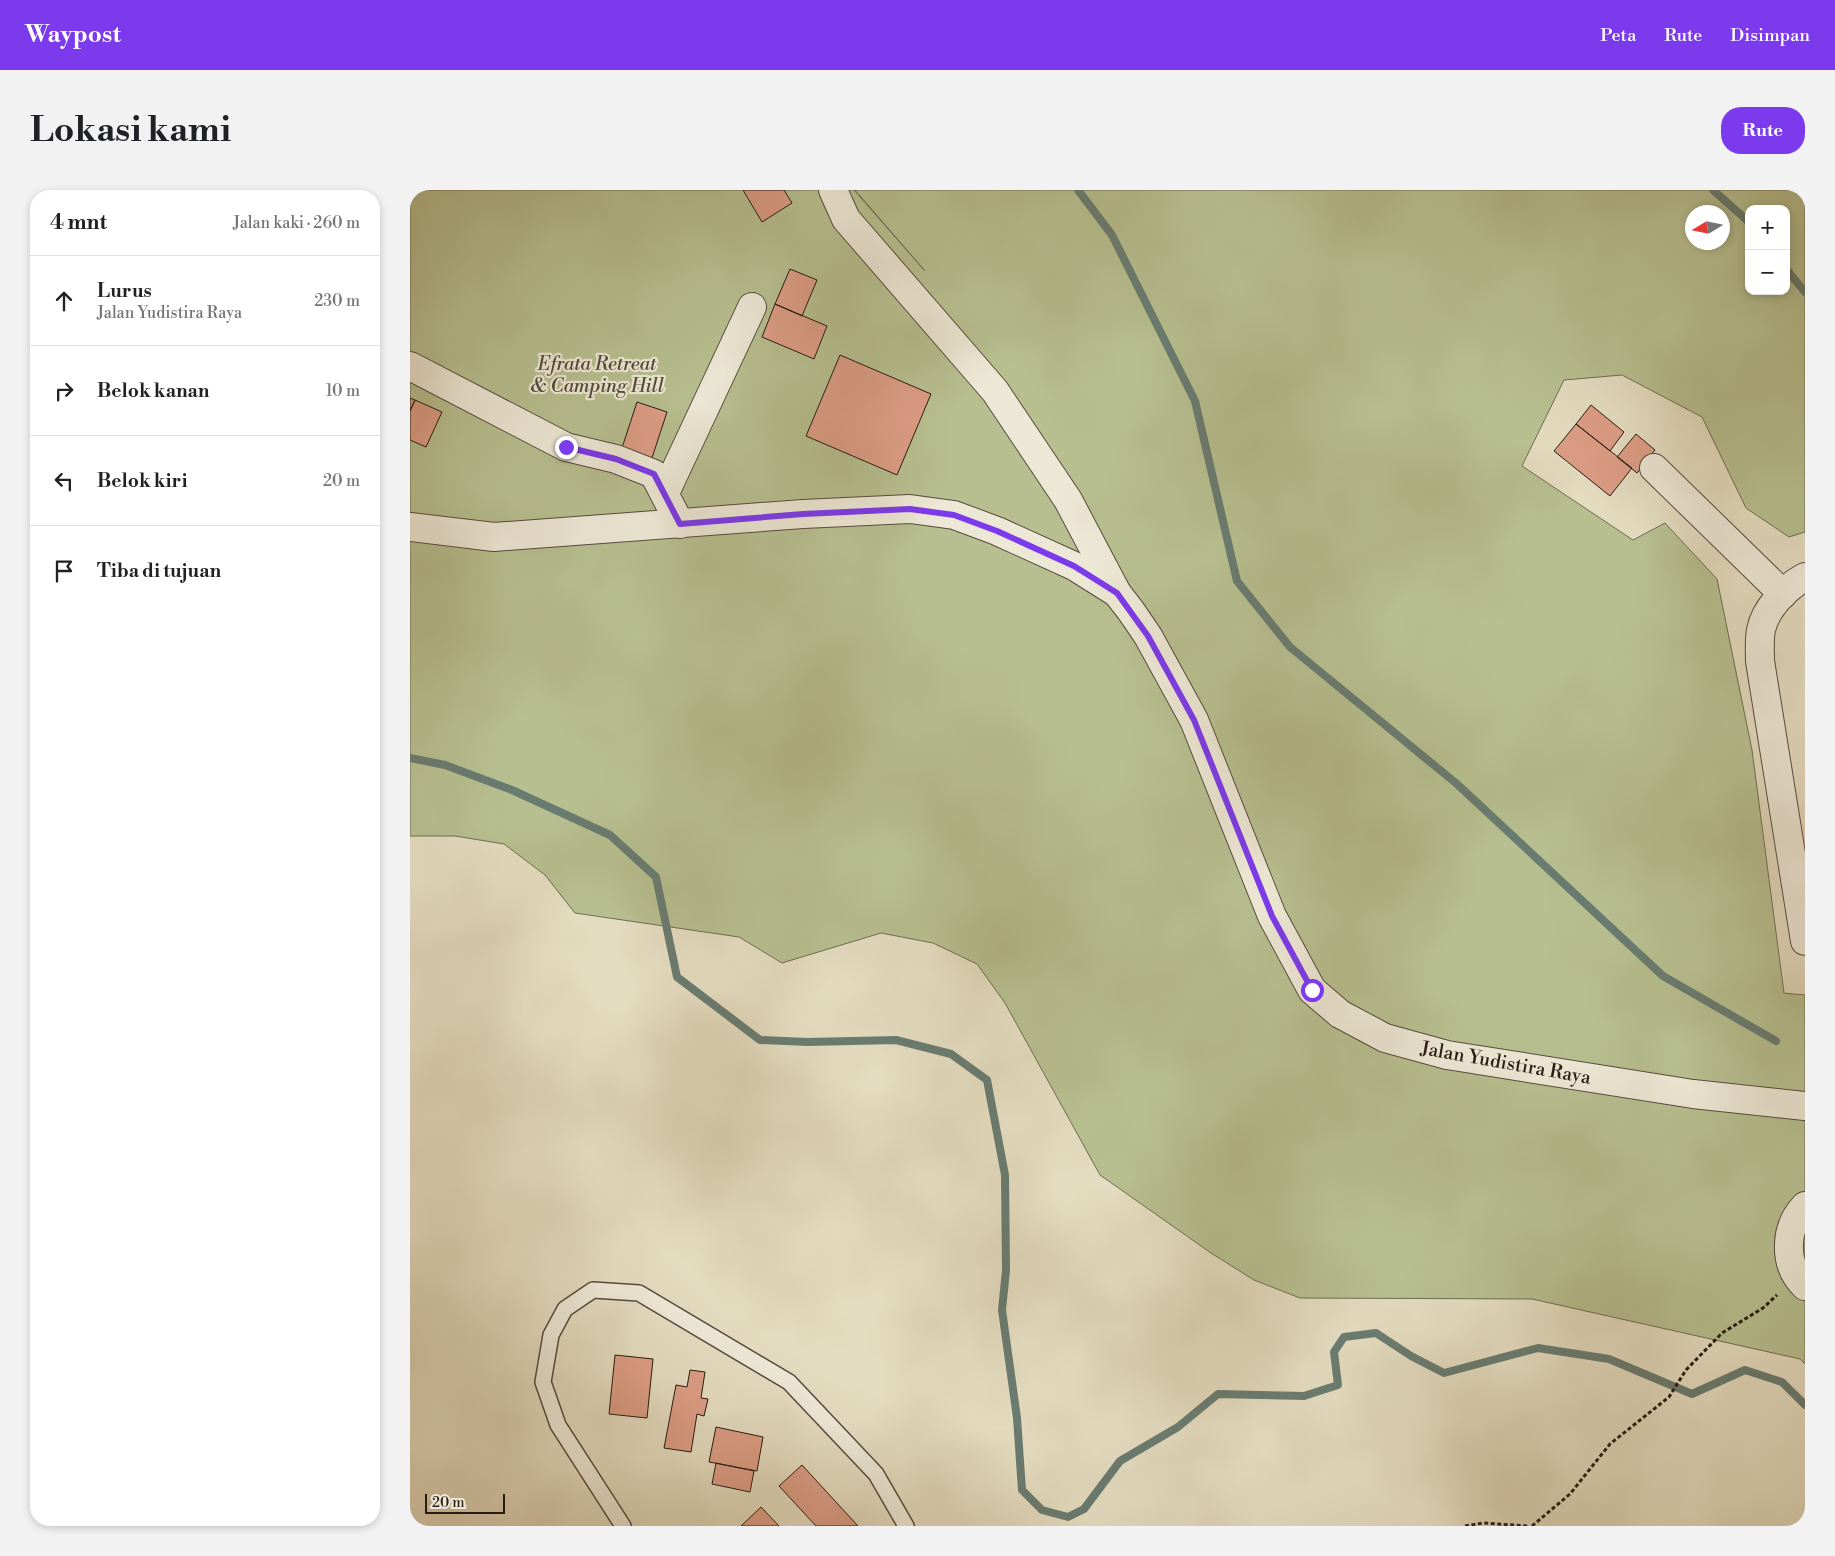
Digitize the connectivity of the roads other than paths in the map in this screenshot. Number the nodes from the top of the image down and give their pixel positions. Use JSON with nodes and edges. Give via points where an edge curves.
{"nodes":[{"id":1,"x":833,"y":190,"type":"edge"},
{"id":2,"x":752,"y":306,"type":"dead end"},
{"id":3,"x":410,"y":366,"type":"edge"},
{"id":4,"x":1654,"y":468,"type":"dead end"},
{"id":5,"x":665,"y":493,"type":"junction"},
{"id":6,"x":680,"y":524,"type":"junction"},
{"id":7,"x":410,"y":527,"type":"edge"},
{"id":8,"x":1805,"y":577,"type":"edge"},
{"id":9,"x":1117,"y":593,"type":"junction"},
{"id":10,"x":1783,"y":594,"type":"junction"},
{"id":11,"x":1805,"y":941,"type":"edge"},
{"id":12,"x":1805,"y":1106,"type":"edge"},
{"id":13,"x":1805,"y":1206,"type":"edge"},
{"id":14,"x":1801,"y":1282,"type":"edge"},
{"id":15,"x":623,"y":1526,"type":"edge"},
{"id":16,"x":906,"y":1526,"type":"edge"}],
"edges":[{"from":1,"to":9,"type":"street","via":[[846,219],[995,391],[1068,500]]},
{"from":2,"to":5,"type":"street"},
{"from":3,"to":5,"type":"street","via":[[566,447],[616,459],[654,474]]},
{"from":4,"to":10,"type":"street"},
{"from":5,"to":6,"type":"street"},
{"from":6,"to":7,"type":"street","name":"Jalan Yudistira Raya","via":[[494,537]]},
{"from":6,"to":9,"type":"street","name":"Jalan Yudistira Raya","via":[[910,509],[954,515],[1074,566]]},
{"from":8,"to":10,"type":"street"},
{"from":9,"to":12,"type":"street","name":"Jalan Yudistira Raya","via":[[1148,636],[1194,720],[1272,916],[1312,990],[1340,1014],[1385,1038],[1447,1055],[1694,1094]]},
{"from":10,"to":11,"type":"street","via":[[1761,628],[1760,661]]},
{"from":13,"to":14,"type":"street","via":[[1799,1212],[1788,1244],[1790,1261]]},
{"from":15,"to":16,"type":"lane","via":[[558,1425],[543,1382],[551,1335],[565,1309],[593,1290],[639,1294],[789,1382],[876,1474]]}]}
